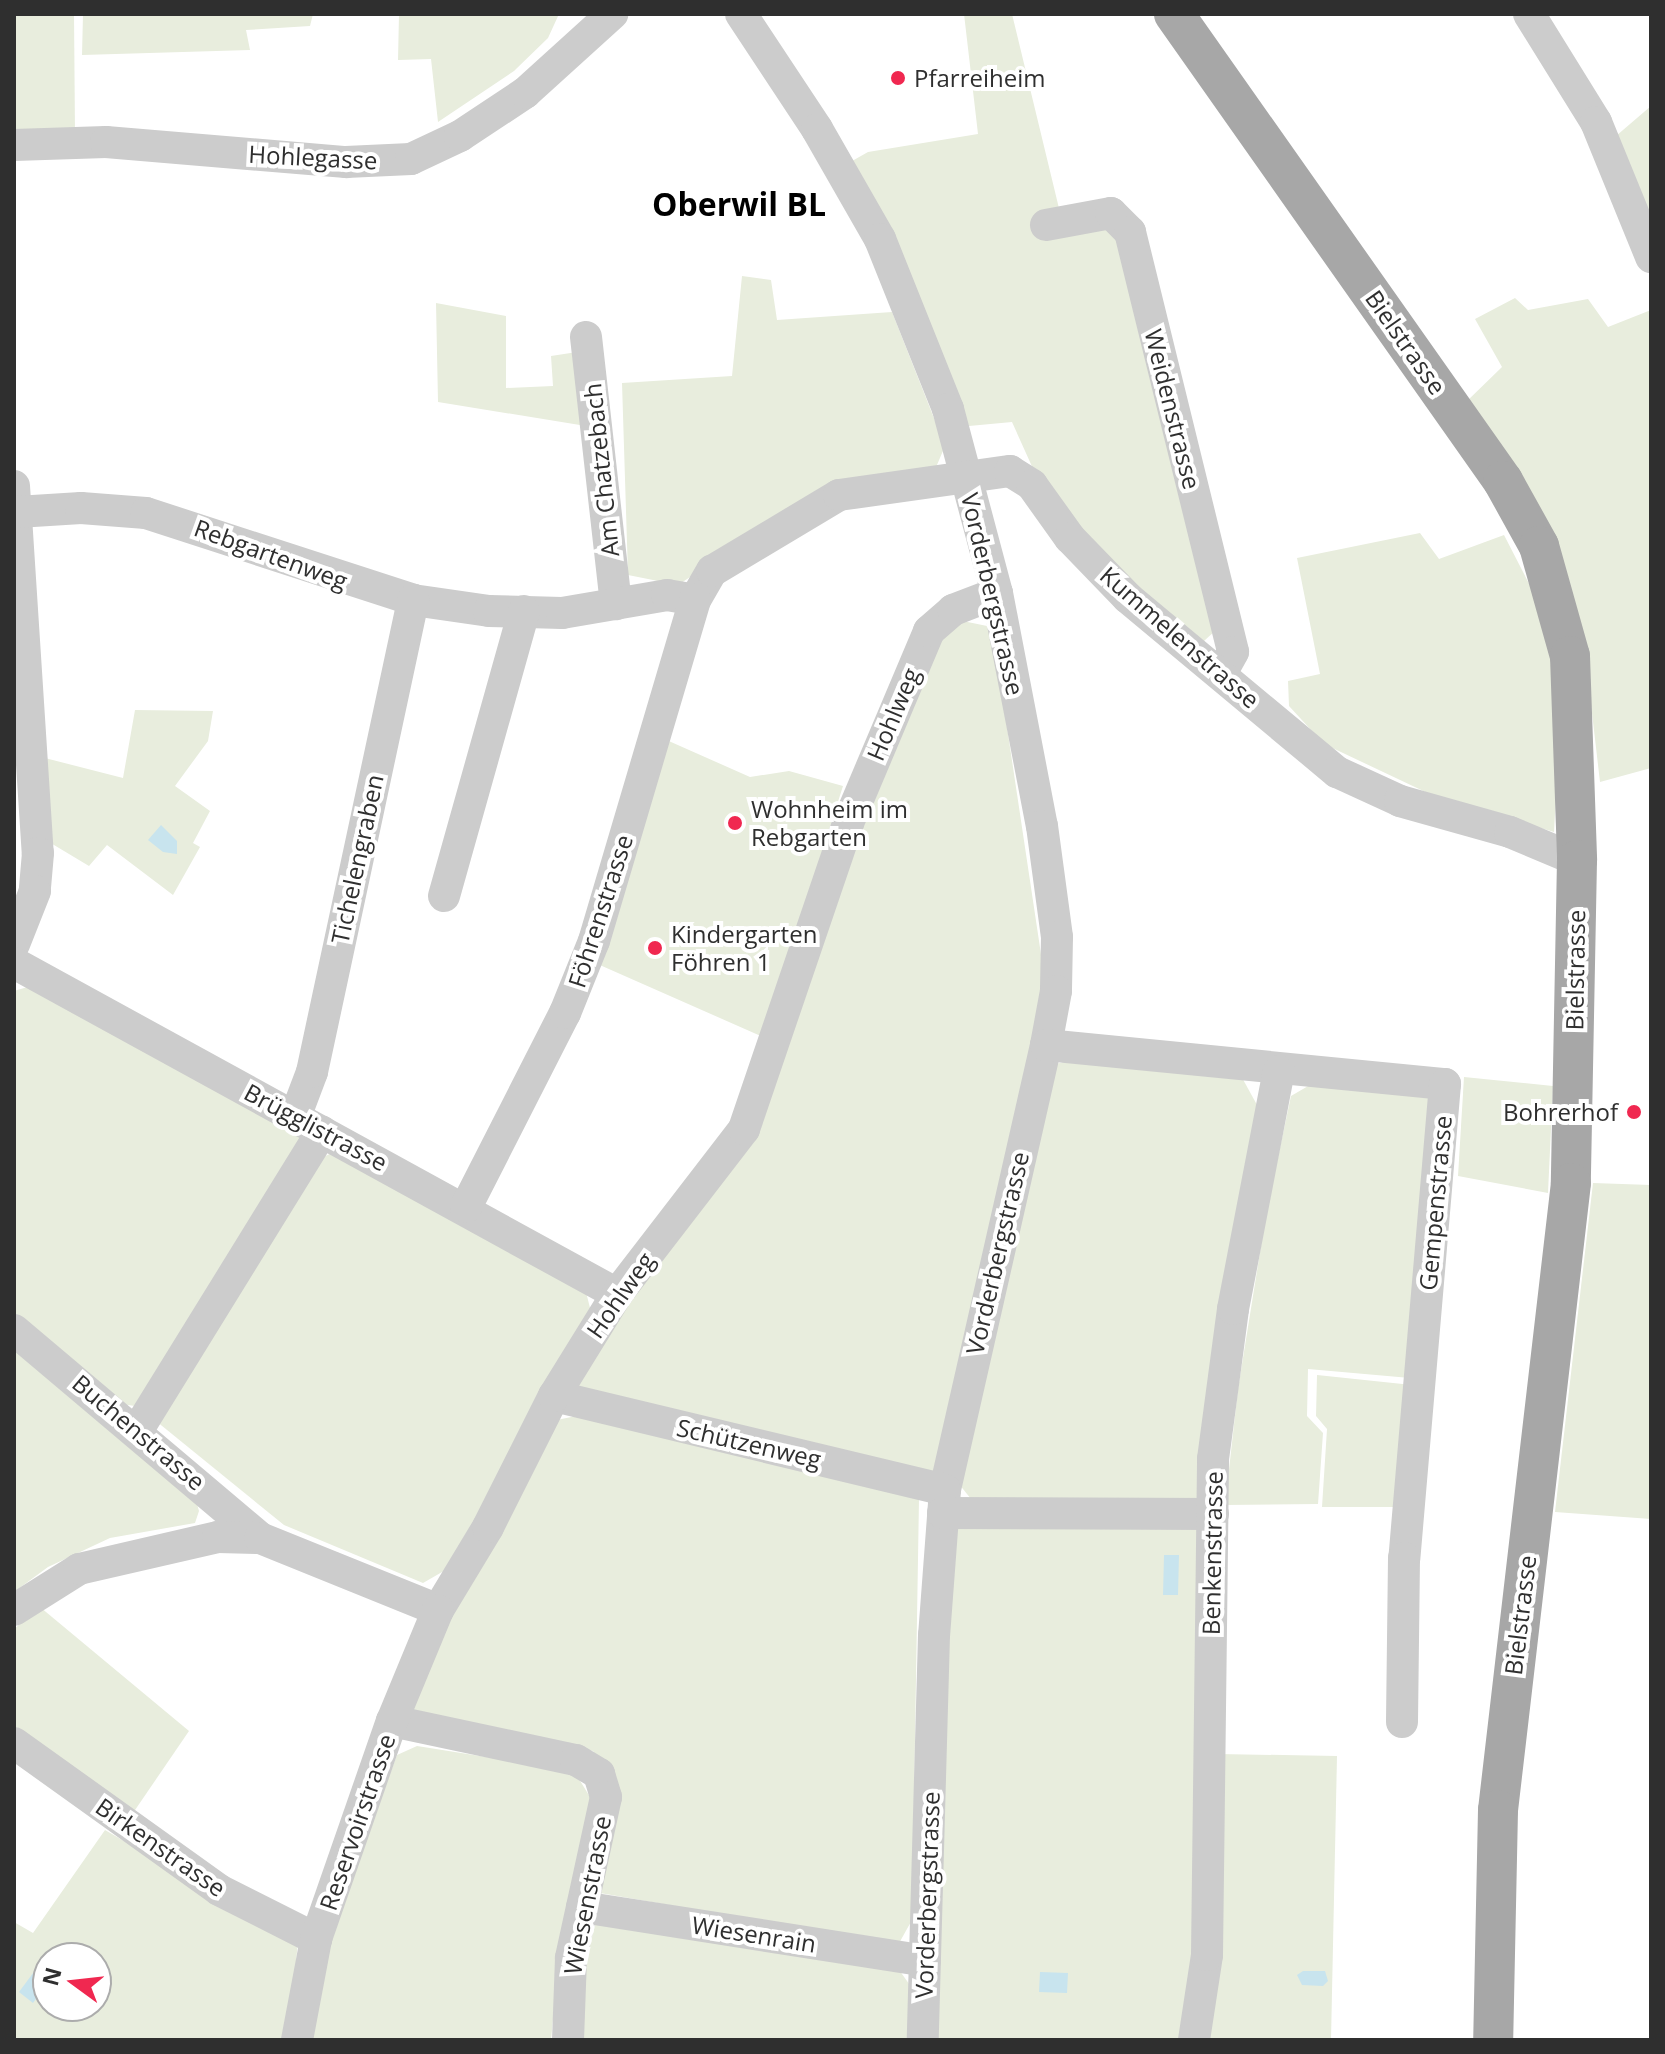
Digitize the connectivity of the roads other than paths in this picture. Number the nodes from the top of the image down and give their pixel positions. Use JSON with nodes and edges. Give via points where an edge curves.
{"nodes":[{"id":1,"x":741,"y":14,"type":"edge"},
{"id":2,"x":1174,"y":14,"type":"edge"},
{"id":3,"x":1529,"y":14,"type":"edge"},
{"id":4,"x":594,"y":20,"type":"edge"},
{"id":5,"x":14,"y":145,"type":"edge"},
{"id":6,"x":1046,"y":225,"type":"dead end"},
{"id":7,"x":1651,"y":257,"type":"edge"},
{"id":8,"x":586,"y":337,"type":"dead end"},
{"id":9,"x":966,"y":476,"type":"junction"},
{"id":10,"x":15,"y":499,"type":"edge"},
{"id":11,"x":997,"y":593,"type":"junction"},
{"id":12,"x":413,"y":600,"type":"junction"},
{"id":13,"x":695,"y":600,"type":"junction"},
{"id":14,"x":616,"y":604,"type":"junction"},
{"id":15,"x":524,"y":611,"type":"junction"},
{"id":16,"x":1221,"y":674,"type":"junction"},
{"id":17,"x":1577,"y":860,"type":"junction"},
{"id":18,"x":444,"y":896,"type":"dead end"},
{"id":19,"x":14,"y":944,"type":"edge"},
{"id":20,"x":14,"y":963,"type":"edge"},
{"id":21,"x":1046,"y":1045,"type":"junction"},
{"id":22,"x":1279,"y":1071,"type":"junction"},
{"id":23,"x":309,"y":1124,"type":"junction"},
{"id":24,"x":466,"y":1207,"type":"junction"},
{"id":25,"x":617,"y":1294,"type":"junction"},
{"id":26,"x":14,"y":1330,"type":"edge"},
{"id":27,"x":554,"y":1396,"type":"junction"},
{"id":28,"x":137,"y":1431,"type":"junction"},
{"id":29,"x":944,"y":1501,"type":"junction"},
{"id":30,"x":1213,"y":1514,"type":"junction"},
{"id":31,"x":260,"y":1538,"type":"junction"},
{"id":32,"x":14,"y":1610,"type":"edge"},
{"id":33,"x":438,"y":1610,"type":"junction"},
{"id":34,"x":392,"y":1721,"type":"junction"},
{"id":35,"x":1402,"y":1722,"type":"dead end"},
{"id":36,"x":14,"y":1743,"type":"edge"},
{"id":37,"x":582,"y":1907,"type":"junction"},
{"id":38,"x":316,"y":1939,"type":"junction"},
{"id":39,"x":925,"y":1961,"type":"junction"},
{"id":40,"x":297,"y":2040,"type":"edge"},
{"id":41,"x":568,"y":2040,"type":"edge"},
{"id":42,"x":923,"y":2040,"type":"edge"},
{"id":43,"x":1194,"y":2040,"type":"edge"},
{"id":44,"x":1493,"y":2040,"type":"edge"}],
"edges":[{"from":1,"to":9,"type":"street","via":[[817,129],[880,239],[948,409]]},
{"from":2,"to":17,"type":"main road","name":"Bielstrasse","via":[[1527,521],[1553,586],[1570,656]]},
{"from":3,"to":7,"type":"street","via":[[1596,122]]},
{"from":4,"to":5,"type":"street","name":"Hohlegasse","via":[[525,93],[460,136],[411,159],[346,162],[106,142]]},
{"from":6,"to":16,"type":"street","name":"Weidenstrasse","via":[[1111,213],[1130,232],[1233,652]]},
{"from":8,"to":14,"type":"street","name":"Am Chatzebach"},
{"from":9,"to":11,"type":"street","name":"Vorderbergstrasse"},
{"from":9,"to":13,"type":"street","via":[[839,495],[712,571]]},
{"from":9,"to":16,"type":"street","name":"Kummelenstrasse","via":[[1010,471],[1032,485],[1070,538],[1128,598]]},
{"from":10,"to":12,"type":"street","name":"Rebgartenweg","via":[[146,513]]},
{"from":10,"to":19,"type":"street","via":[[38,853],[35,891]]},
{"from":11,"to":21,"type":"street","name":"Vorderbergstrasse","via":[[1042,826],[1057,937],[1056,991]]},
{"from":11,"to":25,"type":"street","name":"Hohlweg","via":[[953,610],[929,631],[848,823],[744,1129]]},
{"from":12,"to":15,"type":"street","name":"Rebgartenweg"},
{"from":12,"to":23,"type":"street","name":"Tichelengraben","via":[[312,1072]]},
{"from":13,"to":14,"type":"street","name":"Rebgartenweg","via":[[667,595]]},
{"from":13,"to":24,"type":"street","name":"Föhrenstrasse","via":[[594,941],[565,1013]]},
{"from":14,"to":15,"type":"street","name":"Rebgartenweg","via":[[562,613]]},
{"from":15,"to":18,"type":"street"},
{"from":16,"to":17,"type":"street","name":"Kummelenstrasse","via":[[1337,772],[1400,801],[1510,832]]},
{"from":17,"to":44,"type":"main road","name":"Bielstrasse","via":[[1571,1183],[1498,1810]]},
{"from":20,"to":23,"type":"street","name":"Brügglistrasse"},
{"from":21,"to":22,"type":"street","name":"Gempenstrasse"},
{"from":21,"to":29,"type":"street","name":"Vorderbergstrasse"},
{"from":22,"to":30,"type":"street","name":"Benkenstrasse","via":[[1233,1309],[1213,1459]]},
{"from":22,"to":35,"type":"street","name":"Gempenstrasse","via":[[1445,1084],[1404,1558]]},
{"from":23,"to":24,"type":"street","name":"Brügglistrasse"},
{"from":23,"to":28,"type":"street","name":"Tichelengraben"},
{"from":24,"to":25,"type":"street","name":"Brügglistrasse"},
{"from":25,"to":27,"type":"street","name":"Hohlweg"},
{"from":26,"to":28,"type":"street","name":"Buchenstrasse"},
{"from":27,"to":29,"type":"street","name":"Schützenweg"},
{"from":27,"to":33,"type":"street","name":"Hohlweg","via":[[488,1527]]},
{"from":28,"to":31,"type":"street","name":"Buchenstrasse"},
{"from":29,"to":30,"type":"street","name":"Schützenweg"},
{"from":29,"to":39,"type":"street","name":"Vorderbergstrasse","via":[[934,1635]]},
{"from":30,"to":43,"type":"street","name":"Benkenstrasse","via":[[1207,1955]]},
{"from":31,"to":32,"type":"street","via":[[218,1537],[79,1569]]},
{"from":31,"to":33,"type":"street"},
{"from":33,"to":34,"type":"street","name":"Reservoirstrasse"},
{"from":34,"to":37,"type":"street","name":"Wiesenstrasse","via":[[576,1760],[599,1774],[606,1797]]},
{"from":34,"to":38,"type":"street","name":"Reservoirstrasse"},
{"from":36,"to":38,"type":"street","name":"Birkenstrasse","via":[[219,1890]]},
{"from":37,"to":39,"type":"street","name":"Wiesenrain"},
{"from":37,"to":41,"type":"street","name":"Wiesenstrasse","via":[[571,1958]]},
{"from":38,"to":40,"type":"street","name":"Reservoirstrasse"},
{"from":39,"to":42,"type":"street","name":"Vorderbergstrasse"}]}
